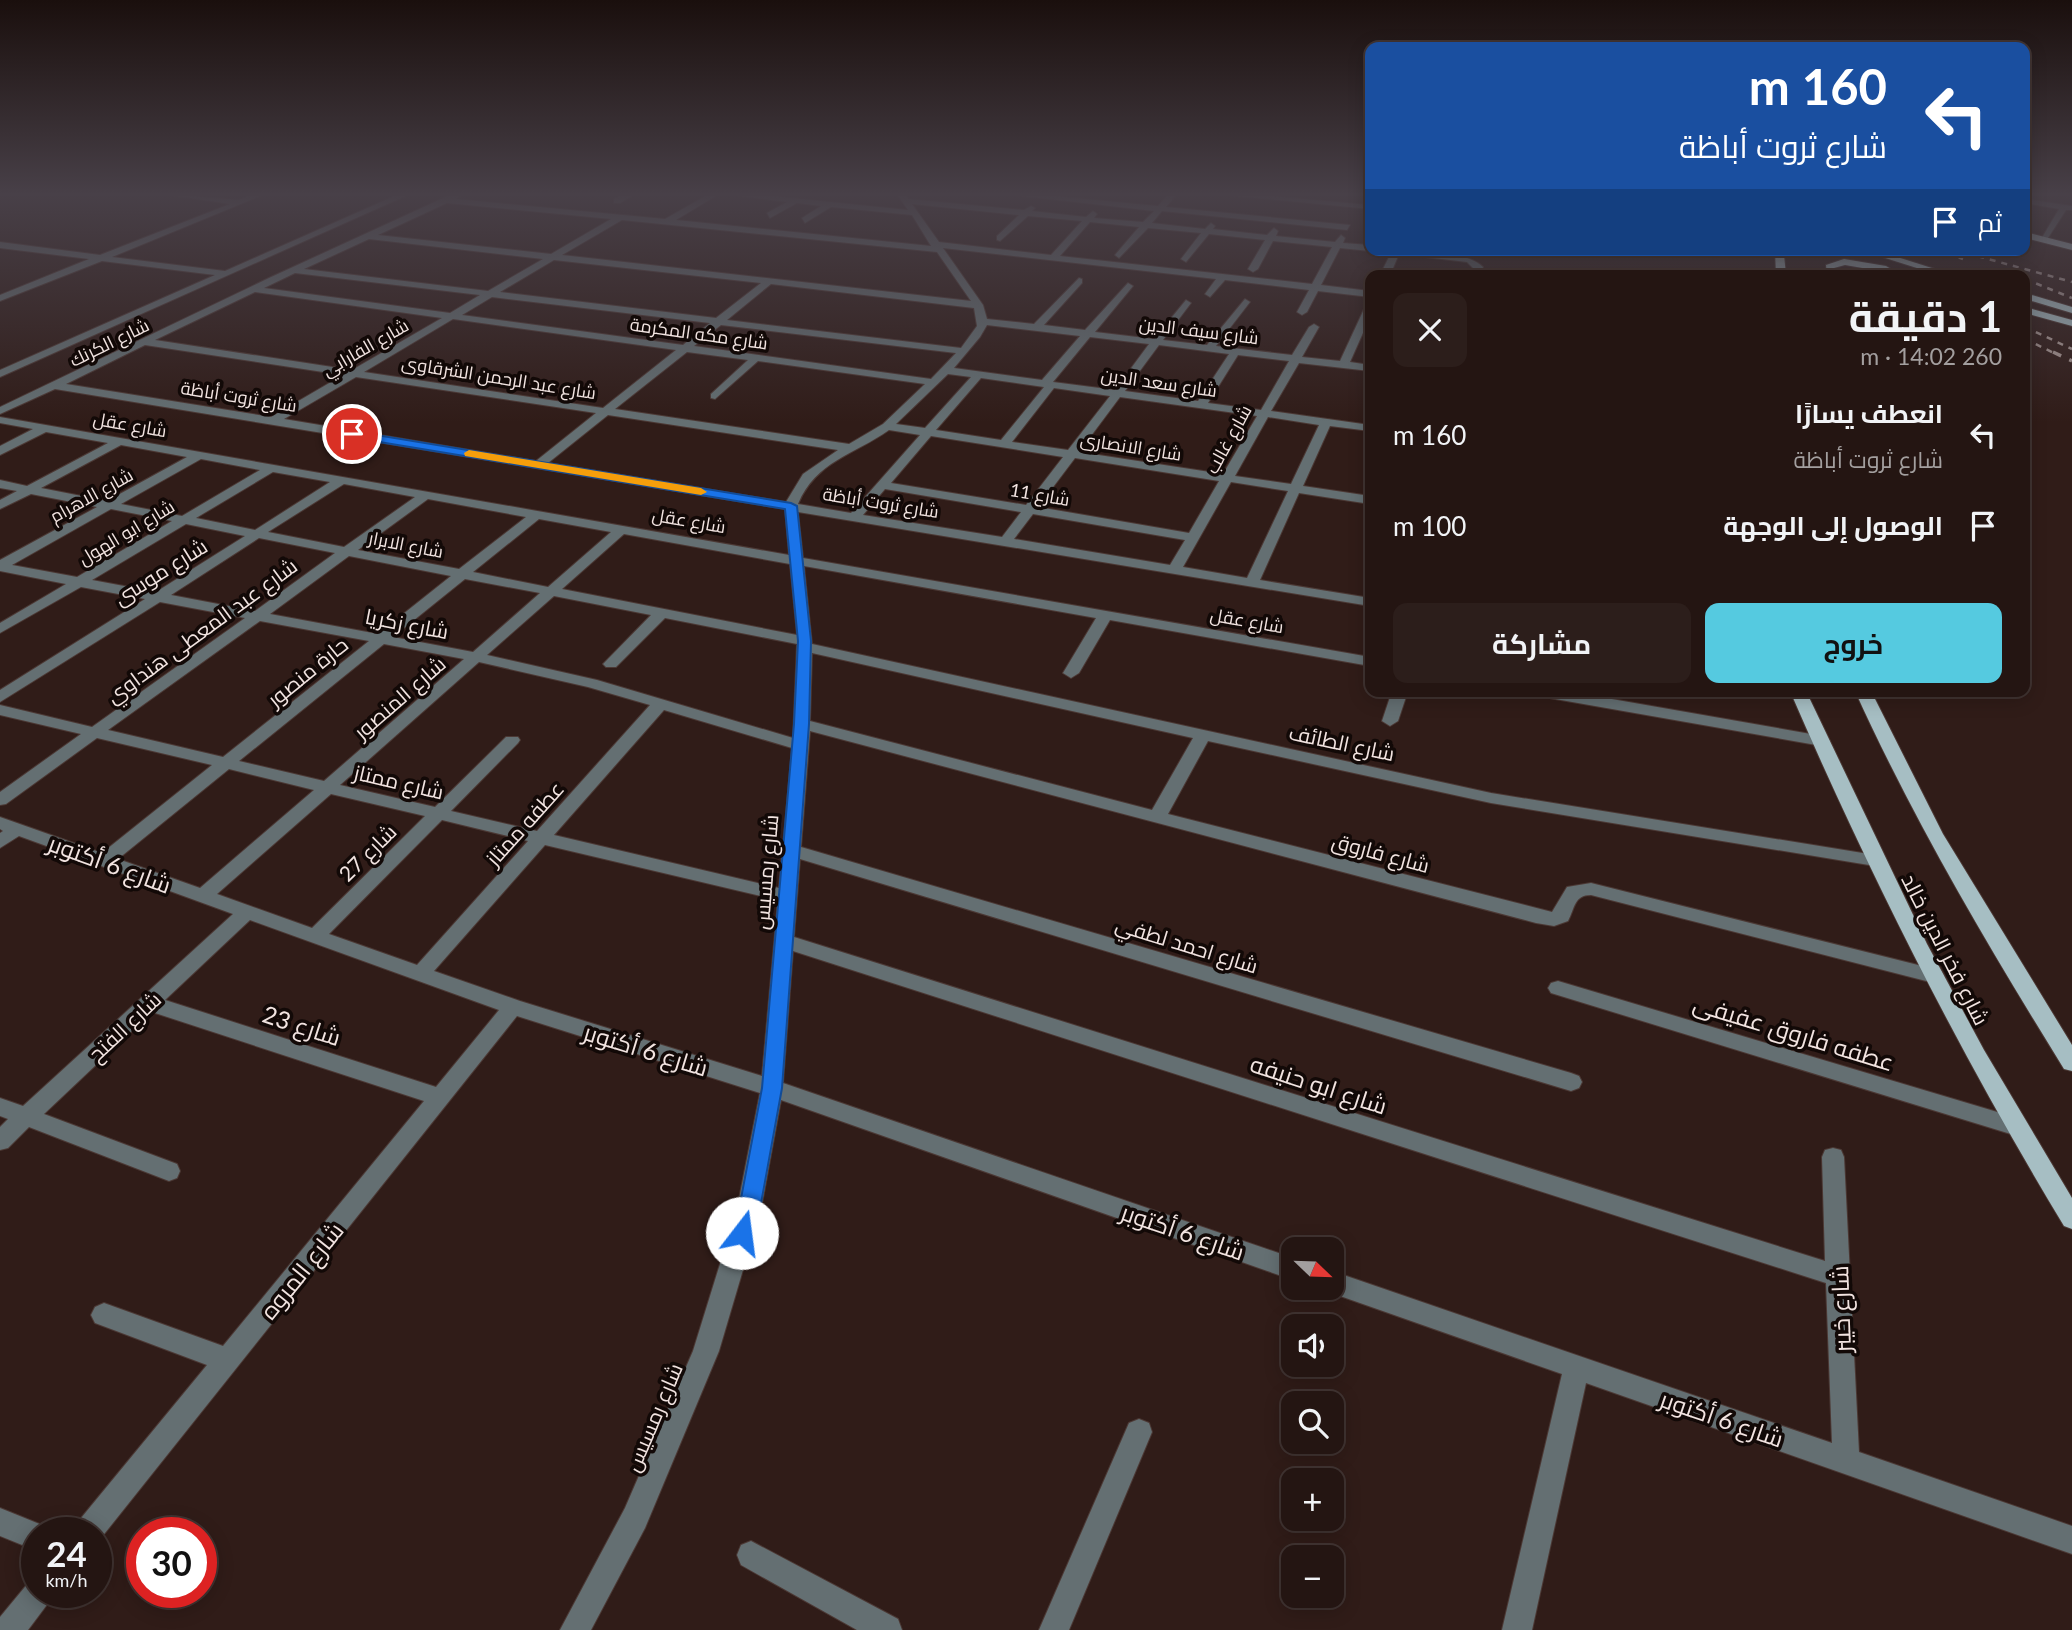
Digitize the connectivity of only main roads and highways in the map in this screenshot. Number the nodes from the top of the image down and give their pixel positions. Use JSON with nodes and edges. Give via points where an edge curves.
{"nodes":[{"id":1,"x":2030,"y":297,"type":"edge"},
{"id":2,"x":2072,"y":310,"type":"edge"},
{"id":3,"x":2030,"y":311,"type":"edge"},
{"id":4,"x":2072,"y":323,"type":"edge"},
{"id":5,"x":1801,"y":697,"type":"edge"},
{"id":6,"x":1866,"y":697,"type":"edge"},
{"id":7,"x":2072,"y":1063,"type":"edge"},
{"id":8,"x":2072,"y":1219,"type":"edge"}],
"edges":[{"from":1,"to":2,"type":"main road"},
{"from":3,"to":4,"type":"main road"},
{"from":5,"to":8,"type":"main road","name":"شارع فخر الدين خالد","via":[[1934,976],[2014,1126]]},
{"from":6,"to":7,"type":"main road","name":"شارع فخر الدين خالد","via":[[1946,855]]}]}
